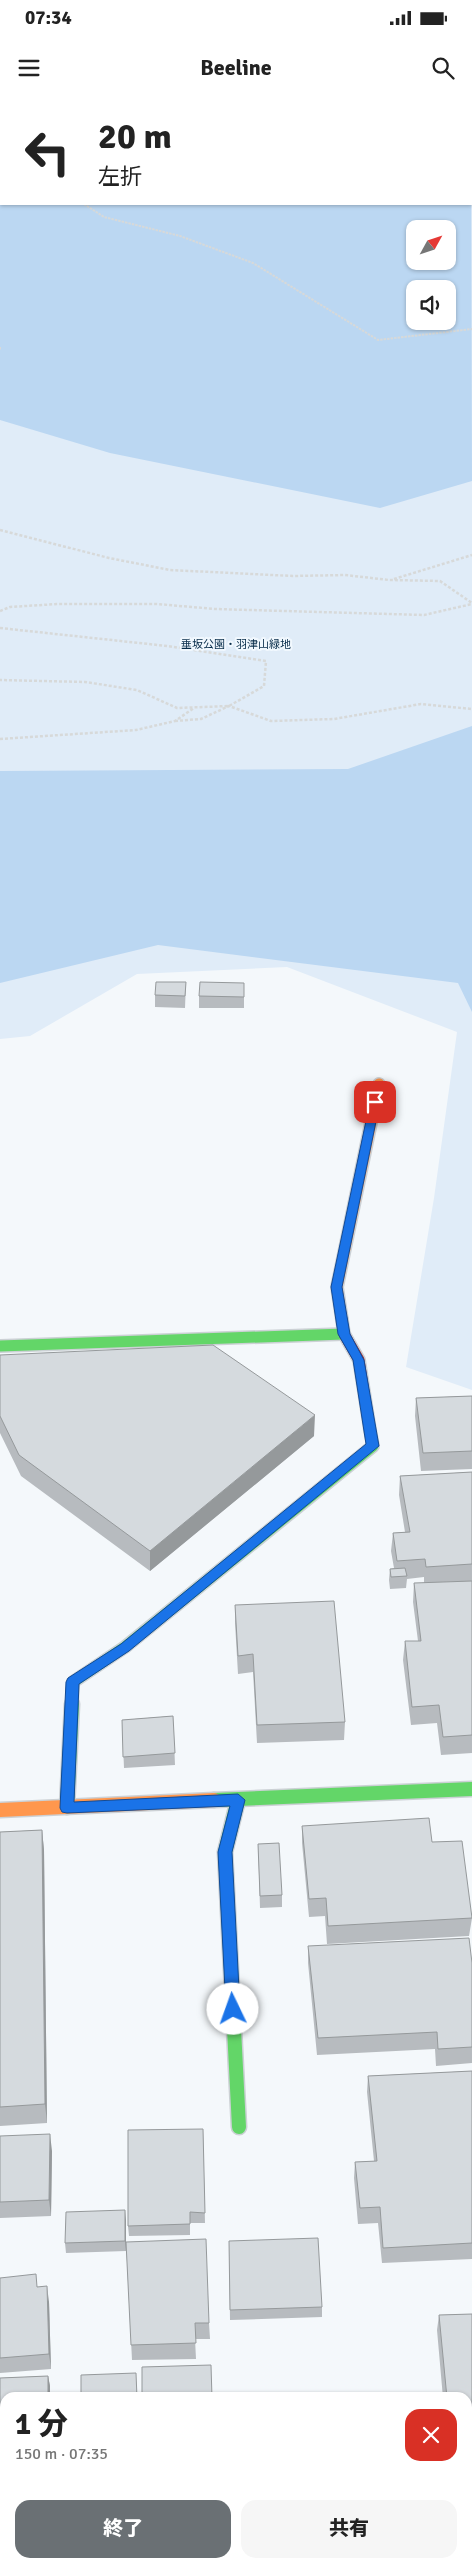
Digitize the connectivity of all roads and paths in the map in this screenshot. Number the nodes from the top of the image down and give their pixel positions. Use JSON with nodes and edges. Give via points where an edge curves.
{"nodes":[{"id":1,"x":86,"y":205,"type":"edge"},
{"id":2,"x":472,"y":329,"type":"edge"},
{"id":3,"x":0,"y":530,"type":"edge"},
{"id":4,"x":472,"y":555,"type":"edge"},
{"id":5,"x":389,"y":580,"type":"junction"},
{"id":6,"x":472,"y":603,"type":"edge"},
{"id":7,"x":0,"y":612,"type":"edge"},
{"id":8,"x":0,"y":628,"type":"edge"},
{"id":9,"x":0,"y":680,"type":"edge"},
{"id":10,"x":229,"y":706,"type":"junction"},
{"id":11,"x":196,"y":707,"type":"junction"},
{"id":12,"x":472,"y":709,"type":"edge"},
{"id":13,"x":175,"y":721,"type":"junction"},
{"id":14,"x":0,"y":739,"type":"edge"},
{"id":15,"x":379,"y":1084,"type":"dead end"},
{"id":16,"x":344,"y":1334,"type":"junction"},
{"id":17,"x":0,"y":1346,"type":"edge"},
{"id":18,"x":472,"y":1789,"type":"edge"},
{"id":19,"x":238,"y":1800,"type":"junction"},
{"id":20,"x":67,"y":1808,"type":"junction"},
{"id":21,"x":0,"y":1810,"type":"edge"},
{"id":22,"x":239,"y":2127,"type":"dead end"}],
"edges":[{"from":1,"to":2,"type":"path","via":[[104,217],[180,236],[253,263],[378,340]]},
{"from":3,"to":5,"type":"path","via":[[170,570],[345,575]]},
{"from":4,"to":5,"type":"path"},
{"from":5,"to":6,"type":"path","via":[[440,581]]},
{"from":6,"to":7,"type":"path","via":[[424,615],[260,611],[157,604],[57,604],[10,607]]},
{"from":8,"to":10,"type":"path","via":[[203,649],[266,660],[264,686]]},
{"from":9,"to":11,"type":"path","via":[[85,682],[137,690],[177,708]]},
{"from":10,"to":11,"type":"path"},
{"from":10,"to":12,"type":"path","via":[[271,721],[334,718],[421,704]]},
{"from":10,"to":13,"type":"path","via":[[201,719]]},
{"from":11,"to":13,"type":"path"},
{"from":13,"to":14,"type":"path","via":[[98,734]]},
{"from":15,"to":16,"type":"street","via":[[337,1287]]},
{"from":16,"to":17,"type":"street"},
{"from":16,"to":20,"type":"street","via":[[359,1360],[373,1446],[125,1648],[73,1682]]},
{"from":18,"to":19,"type":"street"},
{"from":19,"to":20,"type":"street"},
{"from":19,"to":22,"type":"street","via":[[225,1852]]},
{"from":20,"to":21,"type":"street"}]}
